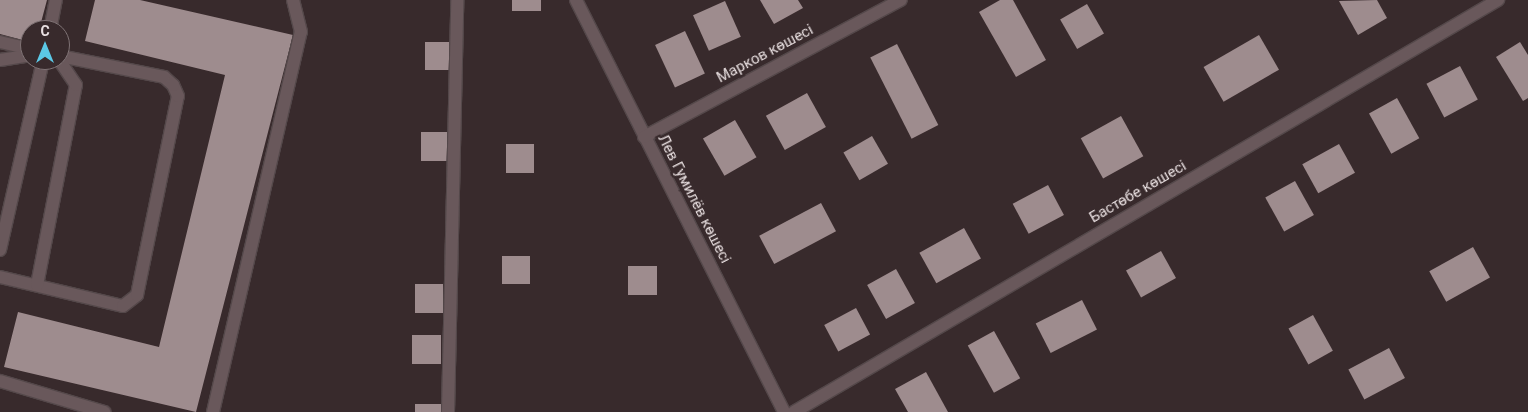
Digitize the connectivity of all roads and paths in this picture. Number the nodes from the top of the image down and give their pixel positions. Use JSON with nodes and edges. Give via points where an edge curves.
{"nodes":[{"id":1,"x":56,"y":0,"type":"edge"},
{"id":2,"x":293,"y":0,"type":"edge"},
{"id":3,"x":457,"y":0,"type":"edge"},
{"id":4,"x":576,"y":0,"type":"edge"},
{"id":5,"x":900,"y":0,"type":"edge"},
{"id":6,"x":1498,"y":0,"type":"edge"},
{"id":7,"x":52,"y":20,"type":"edge"},
{"id":8,"x":0,"y":42,"type":"edge"},
{"id":9,"x":20,"y":47,"type":"edge"},
{"id":10,"x":20,"y":57,"type":"edge"},
{"id":11,"x":70,"y":58,"type":"edge"},
{"id":12,"x":0,"y":60,"type":"edge"},
{"id":13,"x":41,"y":70,"type":"edge"},
{"id":14,"x":66,"y":70,"type":"edge"},
{"id":15,"x":644,"y":137,"type":"junction"},
{"id":16,"x":0,"y":250,"type":"edge"},
{"id":17,"x":0,"y":277,"type":"edge"},
{"id":18,"x":37,"y":285,"type":"junction"},
{"id":19,"x":0,"y":381,"type":"edge"},
{"id":20,"x":104,"y":412,"type":"edge"},
{"id":21,"x":212,"y":412,"type":"edge"},
{"id":22,"x":448,"y":412,"type":"edge"},
{"id":23,"x":784,"y":412,"type":"edge"},
{"id":24,"x":794,"y":412,"type":"edge"}],
"edges":[{"from":1,"to":7,"type":"street"},
{"from":2,"to":21,"type":"street","via":[[301,32]]},
{"from":3,"to":22,"type":"street"},
{"from":4,"to":15,"type":"street","name":"Лев Гумилёв көшесі"},
{"from":5,"to":15,"type":"street","name":"Марков көшесі"},
{"from":6,"to":24,"type":"street","name":"Бастөбе көшесі"},
{"from":8,"to":9,"type":"street"},
{"from":10,"to":12,"type":"street"},
{"from":11,"to":18,"type":"street","via":[[164,77],[174,85],[178,96],[137,295],[123,306]]},
{"from":13,"to":16,"type":"street"},
{"from":14,"to":18,"type":"street","via":[[76,85]]},
{"from":15,"to":23,"type":"street","name":"Лев Гумилёв көшесі"},
{"from":17,"to":18,"type":"street"},
{"from":19,"to":20,"type":"street"}]}
